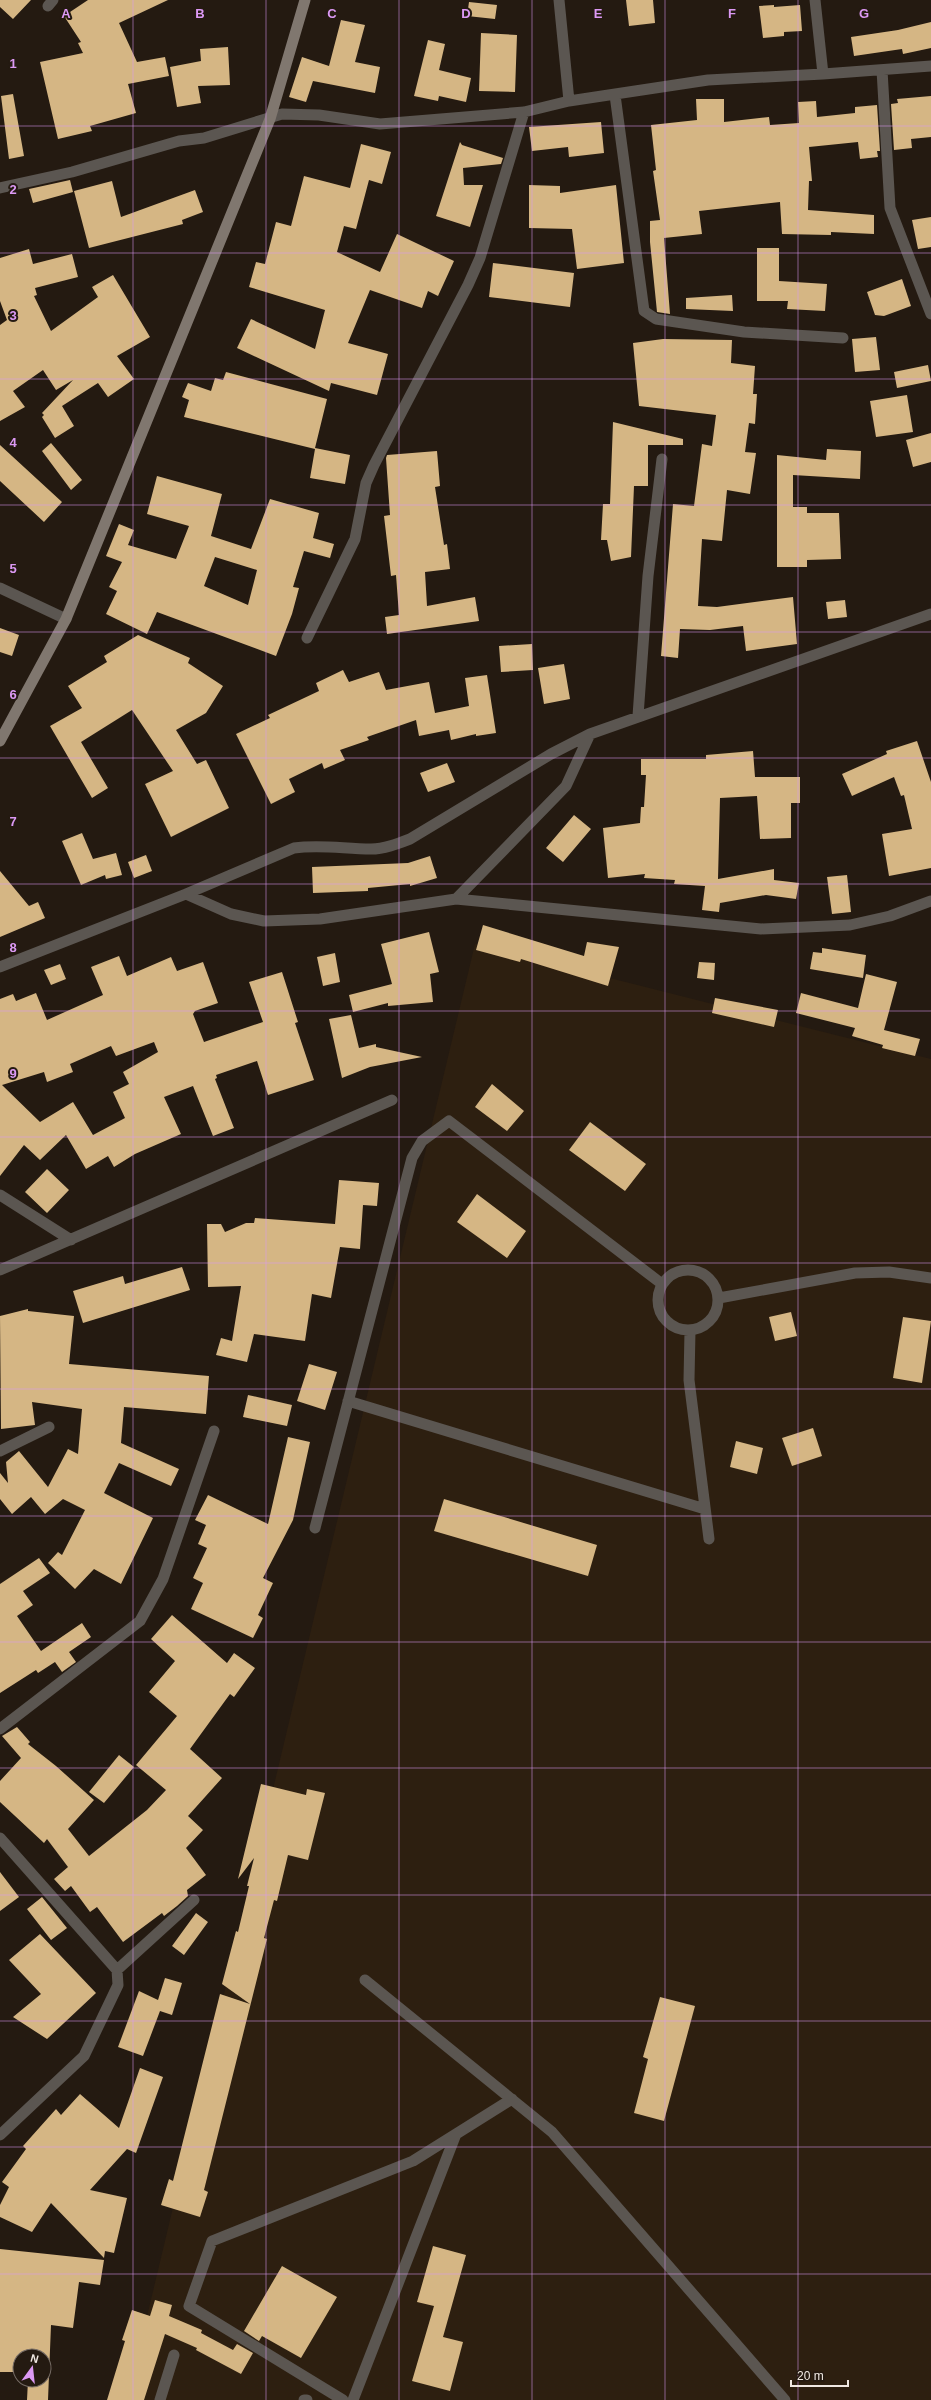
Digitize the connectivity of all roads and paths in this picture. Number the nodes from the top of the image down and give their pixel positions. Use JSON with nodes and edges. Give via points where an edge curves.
{"nodes":[{"id":1,"x":305,"y":0,"type":"edge"},
{"id":2,"x":559,"y":0,"type":"edge"},
{"id":3,"x":815,"y":0,"type":"edge"},
{"id":4,"x":931,"y":66,"type":"edge"},
{"id":5,"x":882,"y":70,"type":"junction"},
{"id":6,"x":823,"y":74,"type":"junction"},
{"id":7,"x":615,"y":95,"type":"junction"},
{"id":8,"x":569,"y":101,"type":"junction"},
{"id":9,"x":524,"y":112,"type":"junction"},
{"id":10,"x":270,"y":119,"type":"junction"},
{"id":11,"x":0,"y":188,"type":"edge"},
{"id":12,"x":931,"y":314,"type":"edge"},
{"id":13,"x":843,"y":338,"type":"dead end"},
{"id":14,"x":662,"y":459,"type":"dead end"},
{"id":15,"x":0,"y":588,"type":"edge"},
{"id":16,"x":931,"y":614,"type":"edge"},
{"id":17,"x":66,"y":619,"type":"junction"},
{"id":18,"x":307,"y":638,"type":"dead end"},
{"id":19,"x":638,"y":716,"type":"junction"},
{"id":20,"x":590,"y":734,"type":"junction"},
{"id":21,"x":0,"y":741,"type":"edge"},
{"id":22,"x":186,"y":894,"type":"junction"},
{"id":23,"x":456,"y":899,"type":"junction"},
{"id":24,"x":931,"y":901,"type":"edge"},
{"id":25,"x":0,"y":967,"type":"edge"},
{"id":26,"x":392,"y":1100,"type":"dead end"},
{"id":27,"x":0,"y":1195,"type":"edge"},
{"id":28,"x":71,"y":1240,"type":"junction"},
{"id":29,"x":0,"y":1270,"type":"edge"},
{"id":30,"x":931,"y":1278,"type":"edge"},
{"id":31,"x":662,"y":1284,"type":"junction"},
{"id":32,"x":719,"y":1298,"type":"junction"},
{"id":33,"x":690,"y":1331,"type":"junction"},
{"id":34,"x":348,"y":1401,"type":"junction"},
{"id":35,"x":49,"y":1427,"type":"dead end"},
{"id":36,"x":214,"y":1431,"type":"dead end"},
{"id":37,"x":0,"y":1451,"type":"edge"},
{"id":38,"x":705,"y":1509,"type":"junction"},
{"id":39,"x":315,"y":1528,"type":"dead end"},
{"id":40,"x":709,"y":1539,"type":"dead end"},
{"id":41,"x":0,"y":1729,"type":"edge"},
{"id":42,"x":0,"y":1838,"type":"edge"},
{"id":43,"x":194,"y":1900,"type":"dead end"},
{"id":44,"x":117,"y":1970,"type":"junction"},
{"id":45,"x":365,"y":1980,"type":"dead end"},
{"id":46,"x":512,"y":2099,"type":"junction"},
{"id":47,"x":0,"y":2134,"type":"edge"},
{"id":48,"x":456,"y":2134,"type":"junction"},
{"id":49,"x":174,"y":2355,"type":"dead end"},
{"id":50,"x":160,"y":2400,"type":"edge"},
{"id":51,"x":343,"y":2400,"type":"edge"},
{"id":52,"x":354,"y":2400,"type":"edge"},
{"id":53,"x":785,"y":2400,"type":"edge"}],
"edges":[{"from":1,"to":10,"type":"main road"},
{"from":2,"to":8,"type":"street"},
{"from":3,"to":6,"type":"street"},
{"from":4,"to":5,"type":"street"},
{"from":5,"to":6,"type":"street"},
{"from":5,"to":12,"type":"street","via":[[890,208]]},
{"from":6,"to":7,"type":"street","via":[[708,80]]},
{"from":7,"to":8,"type":"street"},
{"from":7,"to":13,"type":"street","via":[[644,311],[656,319],[744,332]]},
{"from":8,"to":9,"type":"street"},
{"from":9,"to":10,"type":"street","via":[[380,124],[319,115],[282,114]]},
{"from":9,"to":18,"type":"street","via":[[480,258],[366,483],[355,539]]},
{"from":10,"to":11,"type":"street","via":[[204,138],[179,141],[72,172]]},
{"from":10,"to":17,"type":"main road"},
{"from":14,"to":19,"type":"street","via":[[648,576]]},
{"from":15,"to":17,"type":"street"},
{"from":16,"to":19,"type":"street"},
{"from":17,"to":21,"type":"main road"},
{"from":19,"to":20,"type":"street"},
{"from":20,"to":22,"type":"street","via":[[551,754],[410,839],[372,849],[309,846],[294,848]]},
{"from":20,"to":23,"type":"street","via":[[566,786]]},
{"from":22,"to":23,"type":"street","via":[[231,914],[264,922],[320,919]]},
{"from":22,"to":25,"type":"street"},
{"from":23,"to":24,"type":"street","via":[[761,929],[850,925],[890,916]]},
{"from":26,"to":28,"type":"street"},
{"from":27,"to":28,"type":"street"},
{"from":28,"to":29,"type":"street"},
{"from":30,"to":32,"type":"street","via":[[889,1272],[855,1273]]},
{"from":31,"to":32,"type":"street","via":[[677,1272],[696,1271],[712,1281]]},
{"from":31,"to":33,"type":"street","via":[[658,1293],[660,1312],[672,1326]]},
{"from":31,"to":34,"type":"street","via":[[449,1121],[422,1141],[412,1158]]},
{"from":32,"to":33,"type":"street","via":[[718,1308],[708,1324]]},
{"from":33,"to":38,"type":"street","via":[[689,1380]]},
{"from":34,"to":38,"type":"street"},
{"from":34,"to":39,"type":"street"},
{"from":35,"to":37,"type":"street"},
{"from":36,"to":41,"type":"street","via":[[162,1578],[140,1621]]},
{"from":38,"to":40,"type":"street"},
{"from":42,"to":44,"type":"street"},
{"from":43,"to":44,"type":"street"},
{"from":44,"to":47,"type":"street","via":[[118,1985],[84,2056]]},
{"from":45,"to":46,"type":"street"},
{"from":46,"to":48,"type":"street"},
{"from":46,"to":53,"type":"street","via":[[552,2132]]},
{"from":48,"to":51,"type":"street","via":[[413,2161],[212,2241],[189,2306]]},
{"from":48,"to":52,"type":"street"},
{"from":49,"to":50,"type":"street"}]}
